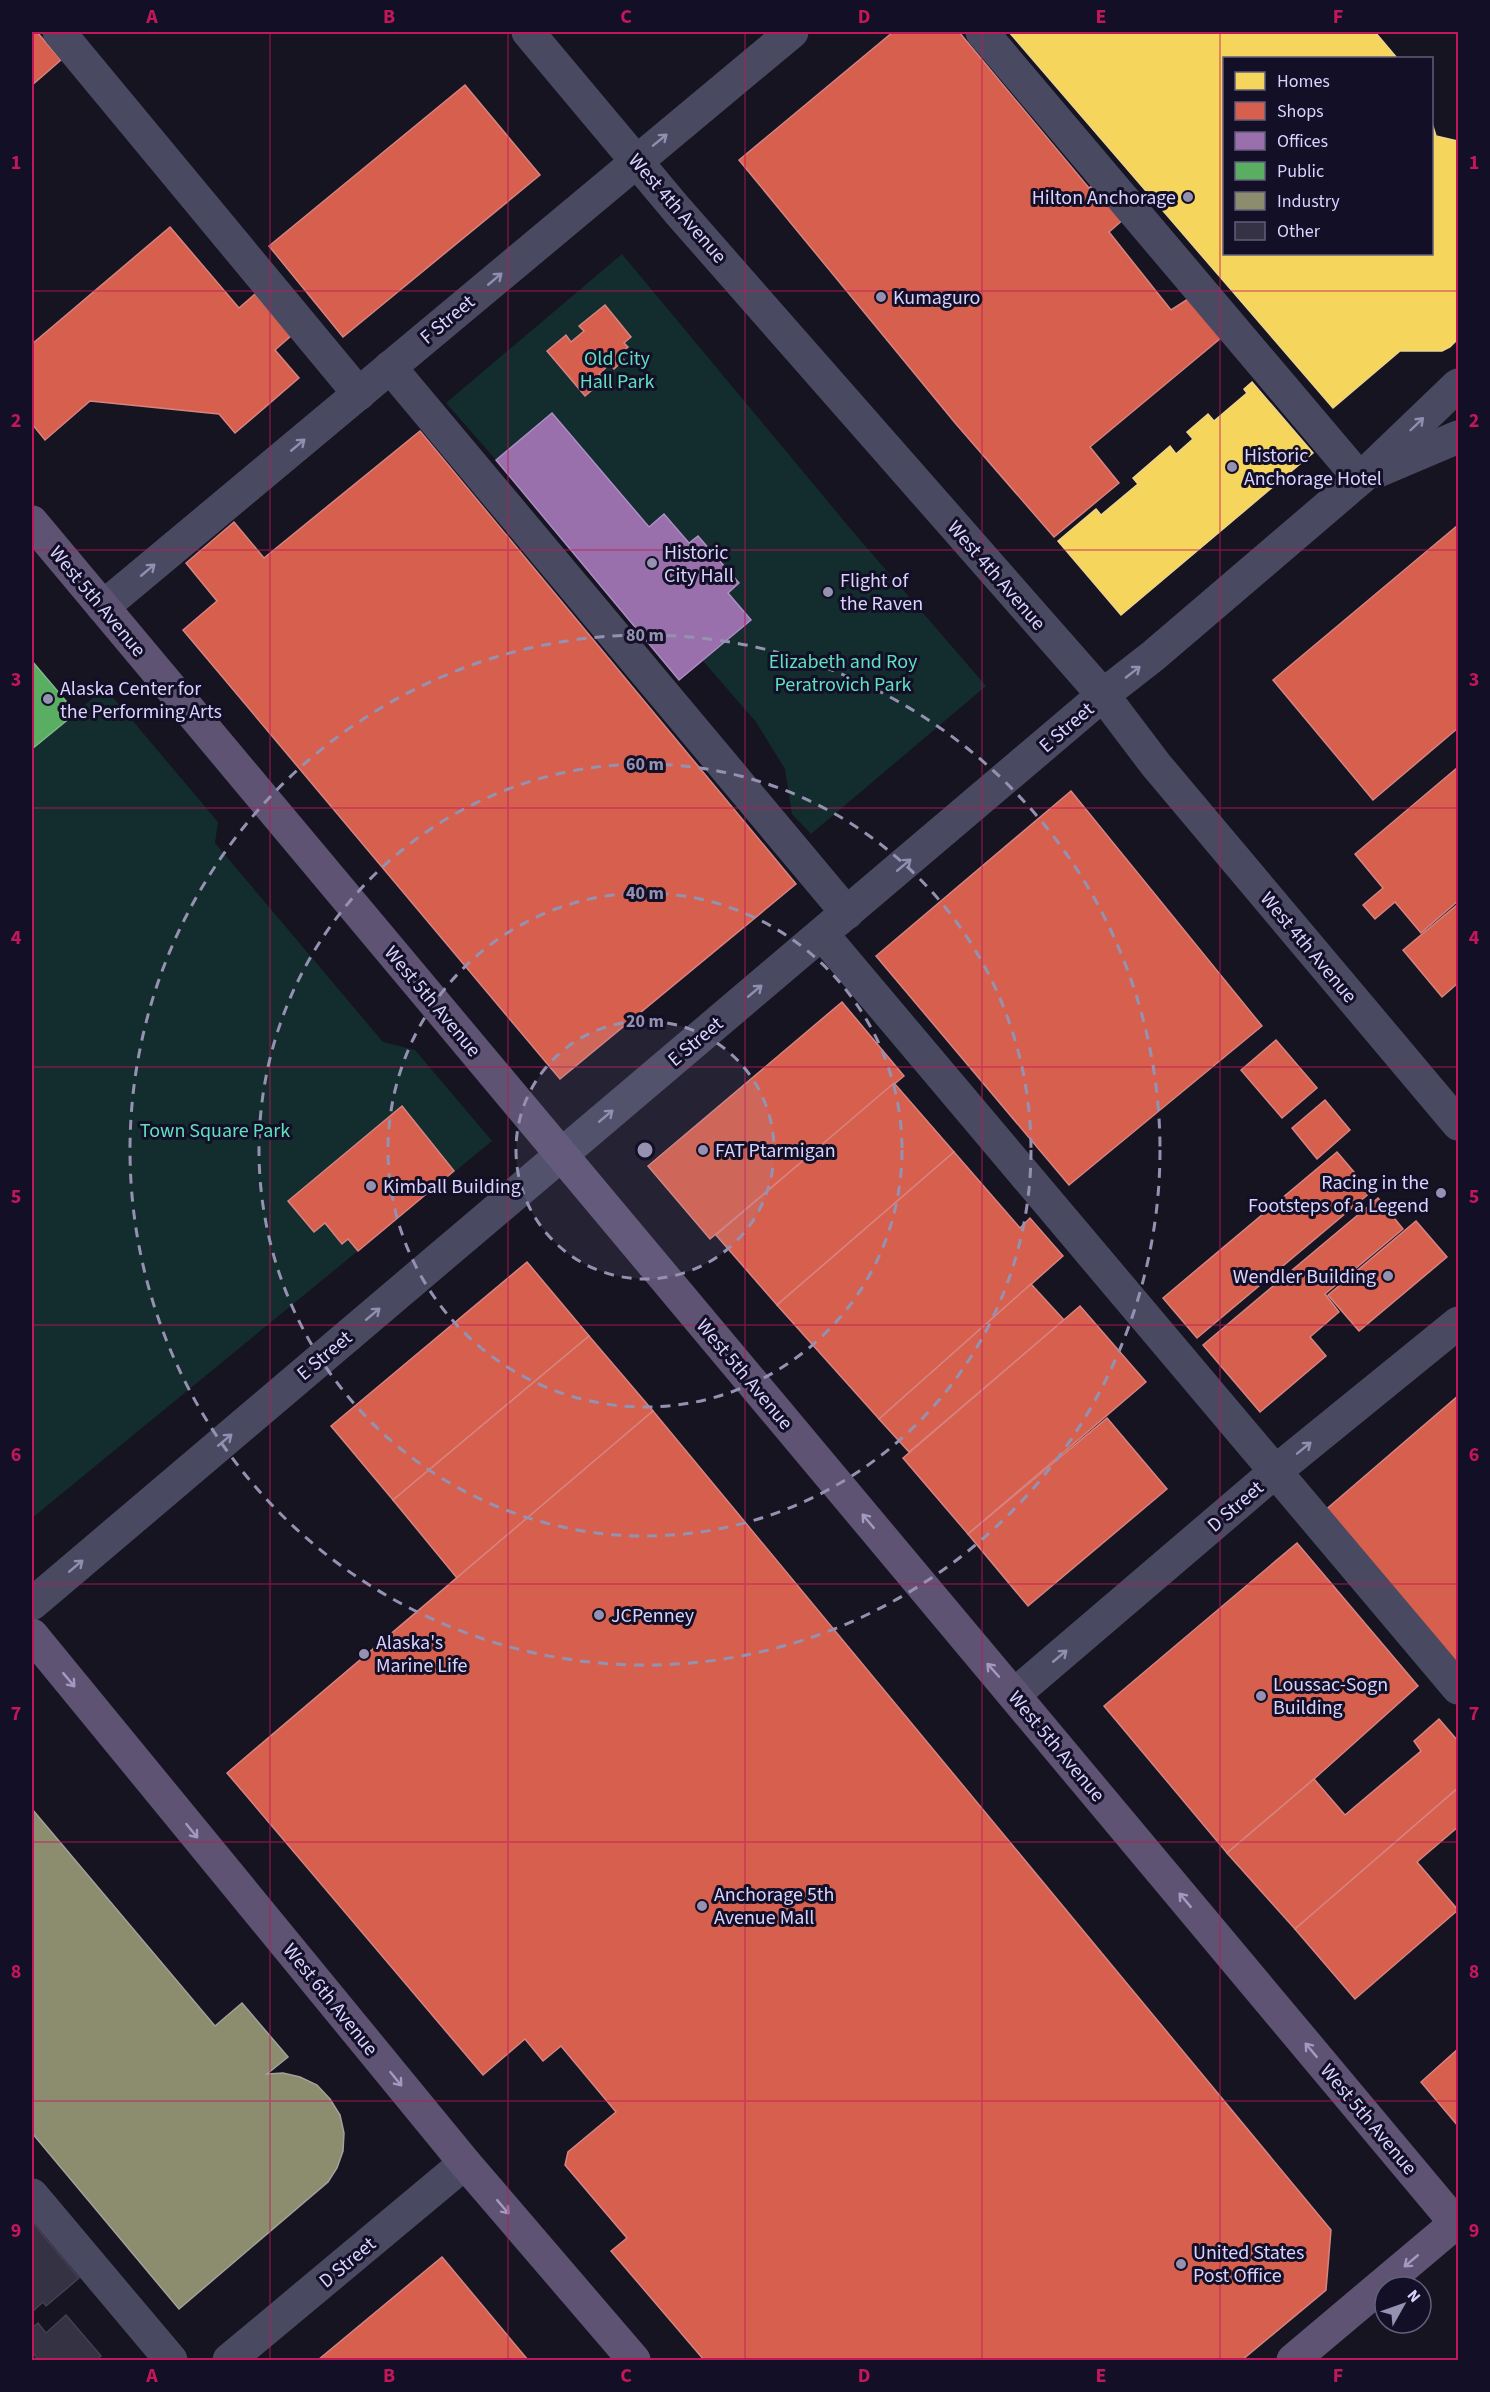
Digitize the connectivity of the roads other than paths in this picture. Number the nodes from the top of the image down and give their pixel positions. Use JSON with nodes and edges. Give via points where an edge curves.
{"nodes":[{"id":1,"x":58,"y":32,"type":"edge"},
{"id":2,"x":528,"y":32,"type":"edge"},
{"id":3,"x":792,"y":32,"type":"edge"},
{"id":4,"x":982,"y":32,"type":"edge"},
{"id":5,"x":636,"y":160,"type":"junction"},
{"id":6,"x":390,"y":367,"type":"junction"},
{"id":7,"x":1458,"y":385,"type":"edge"},
{"id":8,"x":359,"y":394,"type":"junction"},
{"id":9,"x":1458,"y":437,"type":"edge"},
{"id":10,"x":1360,"y":479,"type":"junction"},
{"id":11,"x":32,"y":522,"type":"edge"},
{"id":12,"x":103,"y":607,"type":"junction"},
{"id":13,"x":1103,"y":695,"type":"junction"},
{"id":14,"x":847,"y":913,"type":"junction"},
{"id":15,"x":822,"y":934,"type":"junction"},
{"id":16,"x":1458,"y":1124,"type":"edge"},
{"id":17,"x":561,"y":1154,"type":"junction"},
{"id":18,"x":1458,"y":1323,"type":"edge"},
{"id":19,"x":1276,"y":1470,"type":"junction"},
{"id":20,"x":32,"y":1604,"type":"edge"},
{"id":21,"x":32,"y":1635,"type":"edge"},
{"id":22,"x":1458,"y":1688,"type":"edge"},
{"id":23,"x":1015,"y":1694,"type":"junction"},
{"id":24,"x":465,"y":2163,"type":"junction"},
{"id":25,"x":32,"y":2194,"type":"edge"},
{"id":26,"x":1458,"y":2223,"type":"edge"},
{"id":27,"x":171,"y":2361,"type":"edge"},
{"id":28,"x":229,"y":2361,"type":"edge"},
{"id":29,"x":634,"y":2361,"type":"edge"},
{"id":30,"x":1293,"y":2361,"type":"edge"}],
"edges":[{"from":1,"to":8,"type":"street"},
{"from":2,"to":5,"type":"street","name":"West 4th Avenue"},
{"from":5,"to":3,"type":"street","name":"F Street","one_way":true},
{"from":4,"to":10,"type":"street"},
{"from":6,"to":5,"type":"street","name":"F Street","one_way":true},
{"from":5,"to":13,"type":"street","name":"West 4th Avenue"},
{"from":6,"to":8,"type":"street","name":"F Street"},
{"from":6,"to":14,"type":"street"},
{"from":10,"to":7,"type":"street","name":"E Street","one_way":true},
{"from":12,"to":8,"type":"street","name":"F Street","one_way":true},
{"from":9,"to":10,"type":"street","name":"E Street"},
{"from":13,"to":10,"type":"street","name":"E Street","one_way":true},
{"from":11,"to":12,"type":"main road","name":"West 5th Avenue"},
{"from":12,"to":17,"type":"main road","name":"West 5th Avenue"},
{"from":14,"to":13,"type":"street","name":"E Street","one_way":true},
{"from":13,"to":16,"type":"street","name":"West 4th Avenue","via":[[1156,765]]},
{"from":14,"to":15,"type":"street","name":"E Street"},
{"from":17,"to":15,"type":"street","name":"E Street","one_way":true},
{"from":15,"to":19,"type":"street"},
{"from":20,"to":17,"type":"street","name":"E Street","one_way":true},
{"from":23,"to":17,"type":"main road","name":"West 5th Avenue","one_way":true},
{"from":19,"to":18,"type":"street","name":"D Street","one_way":true},
{"from":19,"to":22,"type":"street"},
{"from":23,"to":19,"type":"street","name":"D Street","one_way":true},
{"from":21,"to":24,"type":"main road","name":"West 6th Avenue","one_way":true},
{"from":26,"to":23,"type":"main road","name":"West 5th Avenue","one_way":true},
{"from":24,"to":28,"type":"street","name":"D Street"},
{"from":24,"to":29,"type":"main road","name":"West 6th Avenue","one_way":true},
{"from":25,"to":27,"type":"street"},
{"from":26,"to":30,"type":"main road","one_way":true}]}
